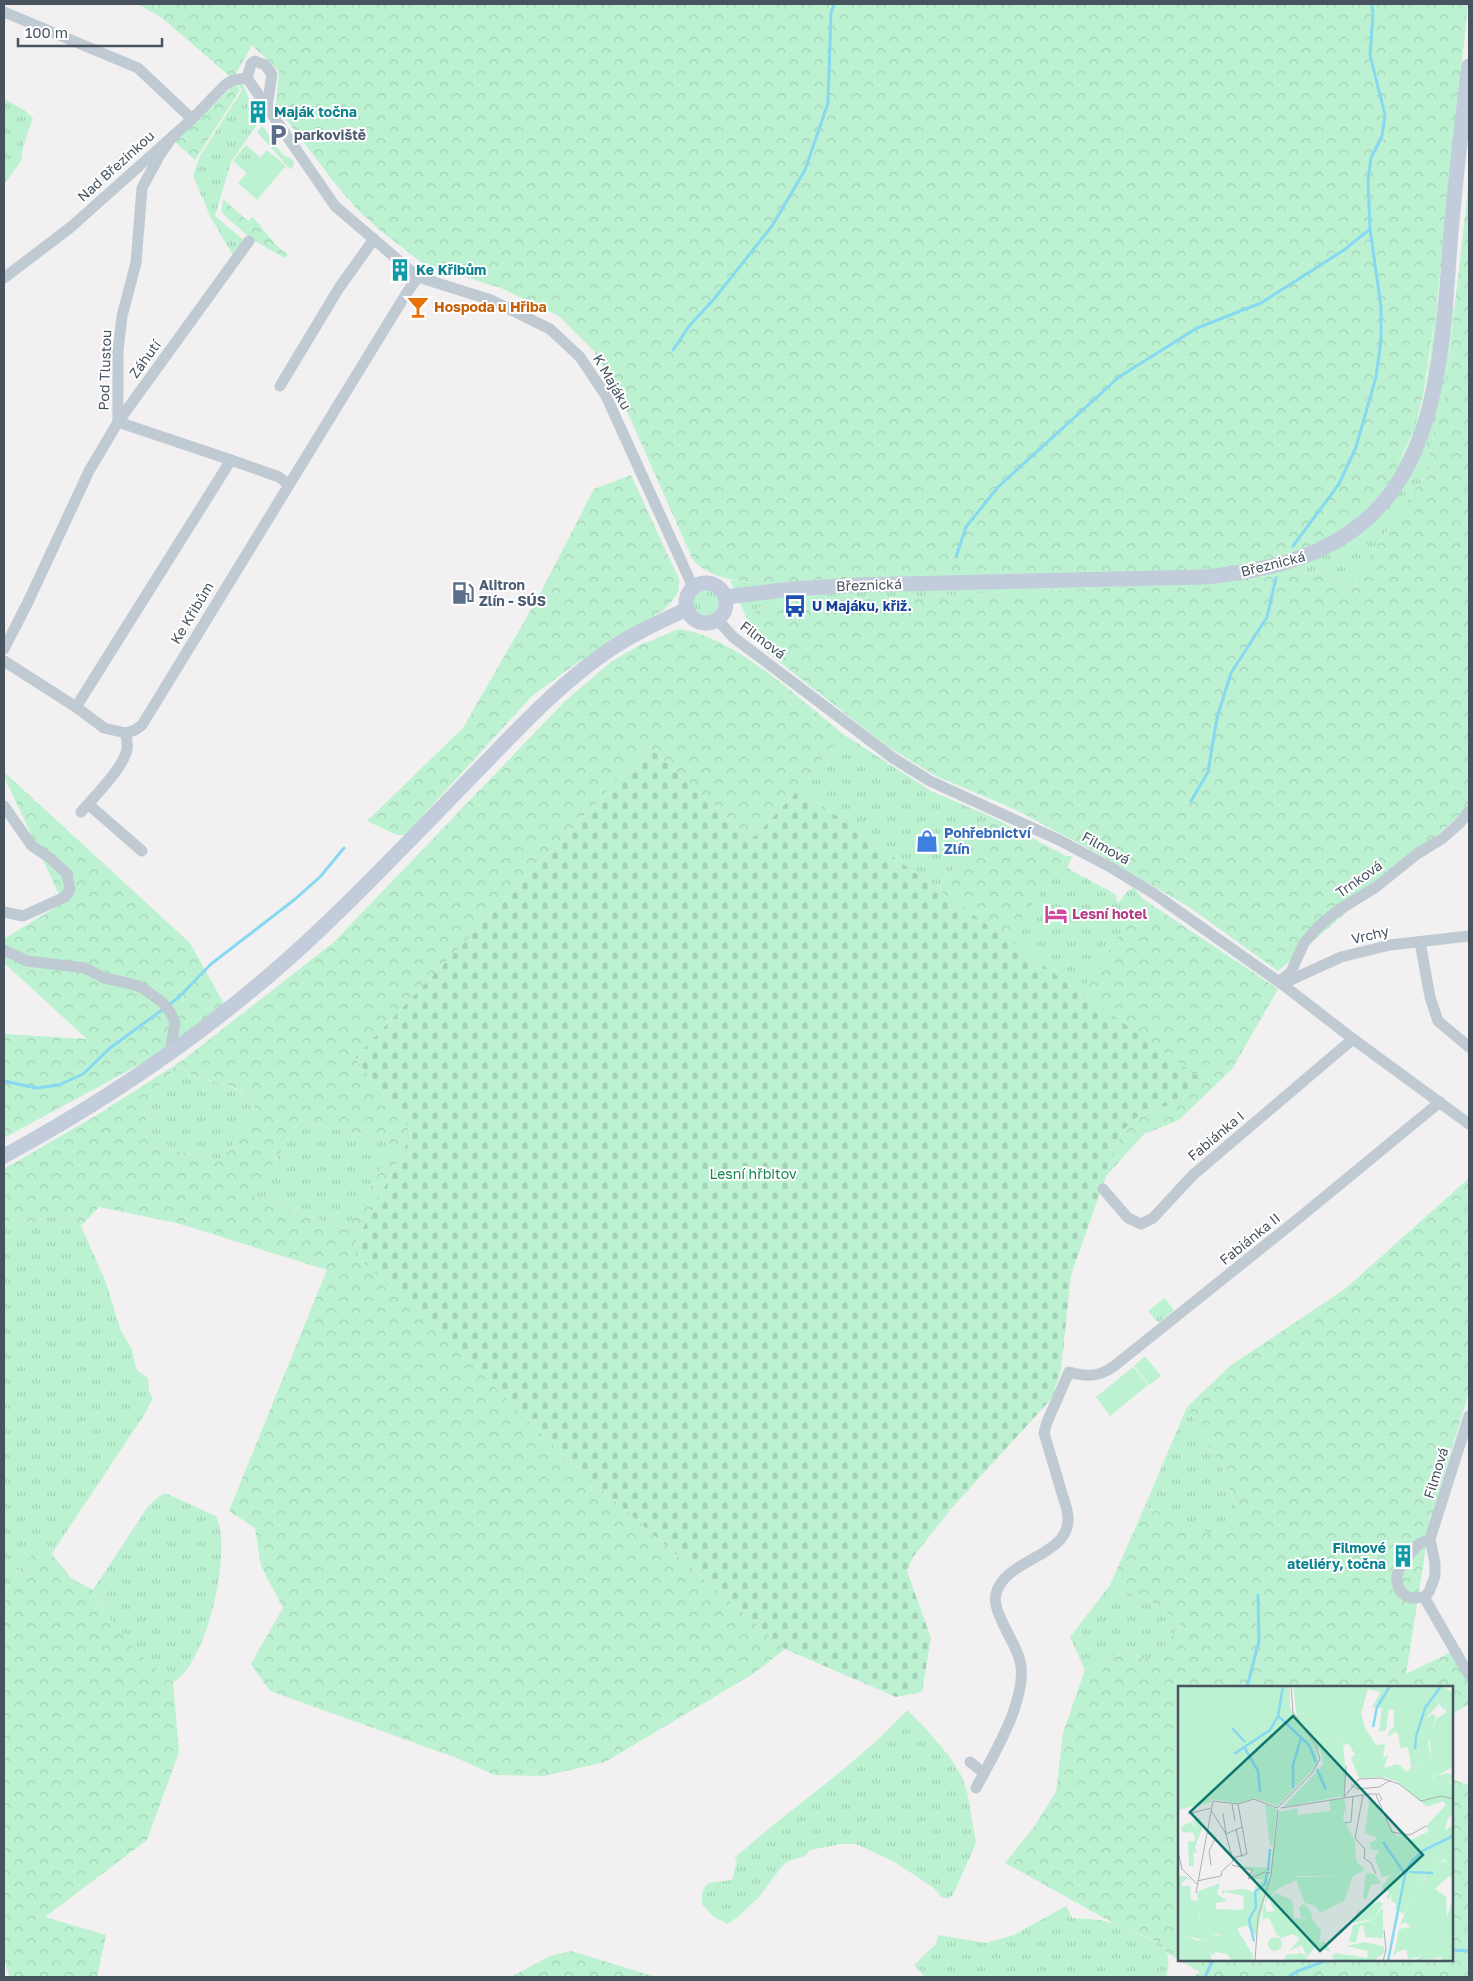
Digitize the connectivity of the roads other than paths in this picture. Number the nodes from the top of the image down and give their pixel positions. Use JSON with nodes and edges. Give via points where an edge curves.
{"nodes":[{"id":1,"x":4,"y":12,"type":"edge"},
{"id":2,"x":1469,"y":66,"type":"edge"},
{"id":3,"x":247,"y":78,"type":"junction"},
{"id":4,"x":267,"y":108,"type":"junction"},
{"id":5,"x":192,"y":118,"type":"junction"},
{"id":6,"x":173,"y":136,"type":"junction"},
{"id":7,"x":374,"y":239,"type":"junction"},
{"id":8,"x":249,"y":241,"type":"dead end"},
{"id":9,"x":418,"y":277,"type":"junction"},
{"id":10,"x":4,"y":278,"type":"edge"},
{"id":11,"x":280,"y":386,"type":"dead end"},
{"id":12,"x":118,"y":422,"type":"junction"},
{"id":13,"x":231,"y":460,"type":"junction"},
{"id":14,"x":288,"y":484,"type":"junction"},
{"id":15,"x":693,"y":587,"type":"junction"},
{"id":16,"x":725,"y":597,"type":"junction"},
{"id":17,"x":687,"y":609,"type":"junction"},
{"id":18,"x":717,"y":620,"type":"junction"},
{"id":19,"x":4,"y":649,"type":"edge"},
{"id":20,"x":4,"y":661,"type":"edge"},
{"id":21,"x":76,"y":706,"type":"junction"},
{"id":22,"x":126,"y":734,"type":"junction"},
{"id":23,"x":4,"y":806,"type":"edge"},
{"id":24,"x":1469,"y":811,"type":"edge"},
{"id":25,"x":142,"y":851,"type":"dead end"},
{"id":26,"x":4,"y":912,"type":"edge"},
{"id":27,"x":1469,"y":936,"type":"edge"},
{"id":28,"x":1420,"y":942,"type":"junction"},
{"id":29,"x":4,"y":950,"type":"edge"},
{"id":30,"x":1281,"y":983,"type":"junction"},
{"id":31,"x":1353,"y":1039,"type":"junction"},
{"id":32,"x":1469,"y":1047,"type":"edge"},
{"id":33,"x":170,"y":1054,"type":"junction"},
{"id":34,"x":1440,"y":1102,"type":"junction"},
{"id":35,"x":1469,"y":1124,"type":"edge"},
{"id":36,"x":4,"y":1156,"type":"edge"},
{"id":37,"x":1104,"y":1189,"type":"dead end"},
{"id":38,"x":1469,"y":1416,"type":"edge"},
{"id":39,"x":1430,"y":1539,"type":"junction"},
{"id":40,"x":1424,"y":1597,"type":"junction"},
{"id":41,"x":1469,"y":1675,"type":"edge"},
{"id":42,"x":970,"y":1762,"type":"dead end"},
{"id":43,"x":984,"y":1773,"type":"junction"},
{"id":44,"x":976,"y":1788,"type":"dead end"}],
"edges":[{"from":1,"to":5,"type":"street","via":[[138,68]]},
{"from":2,"to":16,"type":"main road","name":"Březnická","via":[[1433,394],[1411,459],[1369,517],[1352,531],[1301,558],[1263,569],[1206,577],[858,585]]},
{"from":3,"to":4,"type":"street","name":"K Majáku"},
{"from":3,"to":4,"type":"street","via":[[255,61],[265,65],[272,74]]},
{"from":3,"to":5,"type":"street","name":"Nad Březinkou","via":[[233,80]]},
{"from":4,"to":7,"type":"street","name":"K Majáku","via":[[335,206]]},
{"from":5,"to":6,"type":"street","name":"Nad Březinkou"},
{"from":6,"to":10,"type":"street","name":"Nad Březinkou","via":[[71,227]]},
{"from":6,"to":12,"type":"street","name":"Pod Tlustou","via":[[142,188],[136,263],[122,316],[118,351]]},
{"from":7,"to":9,"type":"street","name":"K Majáku"},
{"from":7,"to":11,"type":"street"},
{"from":8,"to":12,"type":"street","name":"Záhutí"},
{"from":9,"to":14,"type":"street","name":"Ke Křibům"},
{"from":9,"to":15,"type":"street","name":"K Majáku","via":[[491,300],[550,329],[580,357],[606,396]]},
{"from":12,"to":13,"type":"street"},
{"from":12,"to":19,"type":"street","name":"Pod Tlustou","via":[[89,471]]},
{"from":13,"to":14,"type":"street","via":[[278,477]]},
{"from":13,"to":21,"type":"street"},
{"from":14,"to":22,"type":"street","name":"Ke Křibům","via":[[142,725]]},
{"from":15,"to":16,"type":"main road","via":[[712,584]]},
{"from":15,"to":17,"type":"main road","via":[[686,599]]},
{"from":16,"to":18,"type":"main road","via":[[725,608]]},
{"from":17,"to":18,"type":"main road","via":[[701,622]]},
{"from":17,"to":33,"type":"main road","via":[[621,642],[574,677],[533,714],[283,965]]},
{"from":18,"to":30,"type":"street","name":"Filmová","via":[[733,637],[893,758],[930,781],[1112,868],[1177,909]]},
{"from":20,"to":21,"type":"street"},
{"from":21,"to":22,"type":"street","via":[[104,728]]},
{"from":22,"to":25,"type":"street","via":[[125,756],[85,808]]},
{"from":23,"to":26,"type":"street","via":[[32,846],[67,874],[70,889],[51,905],[23,916]]},
{"from":24,"to":30,"type":"street","name":"Trnková","via":[[1443,838],[1417,854],[1376,888],[1337,911],[1318,928],[1304,942],[1291,972]]},
{"from":27,"to":28,"type":"street","name":"Vrchy"},
{"from":28,"to":30,"type":"street","name":"Vrchy","via":[[1390,945],[1341,957]]},
{"from":28,"to":32,"type":"street","via":[[1438,1021]]},
{"from":29,"to":33,"type":"street","via":[[27,961],[85,968],[104,978],[141,987],[162,1002],[175,1023]]},
{"from":30,"to":31,"type":"street","name":"Filmová"},
{"from":31,"to":34,"type":"street","name":"Filmová"},
{"from":31,"to":37,"type":"street","name":"Fabiánka I","via":[[1192,1175],[1153,1218],[1141,1224],[1128,1218]]},
{"from":33,"to":36,"type":"main road","via":[[86,1109]]},
{"from":34,"to":35,"type":"street","name":"Filmová"},
{"from":34,"to":43,"type":"street","name":"Fabiánka II","via":[[1113,1367],[1099,1375],[1069,1372],[1044,1433],[1067,1510],[1068,1524],[1061,1540],[1010,1575],[995,1595],[996,1605],[1020,1659],[1022,1676],[1015,1707]]},
{"from":38,"to":39,"type":"street","name":"Filmová"},
{"from":39,"to":40,"type":"street","name":"Filmová","via":[[1435,1576]]},
{"from":39,"to":40,"type":"street","via":[[1410,1552],[1397,1575],[1400,1591],[1406,1596]]},
{"from":40,"to":41,"type":"street"},
{"from":42,"to":43,"type":"street"},
{"from":43,"to":44,"type":"street"}]}
